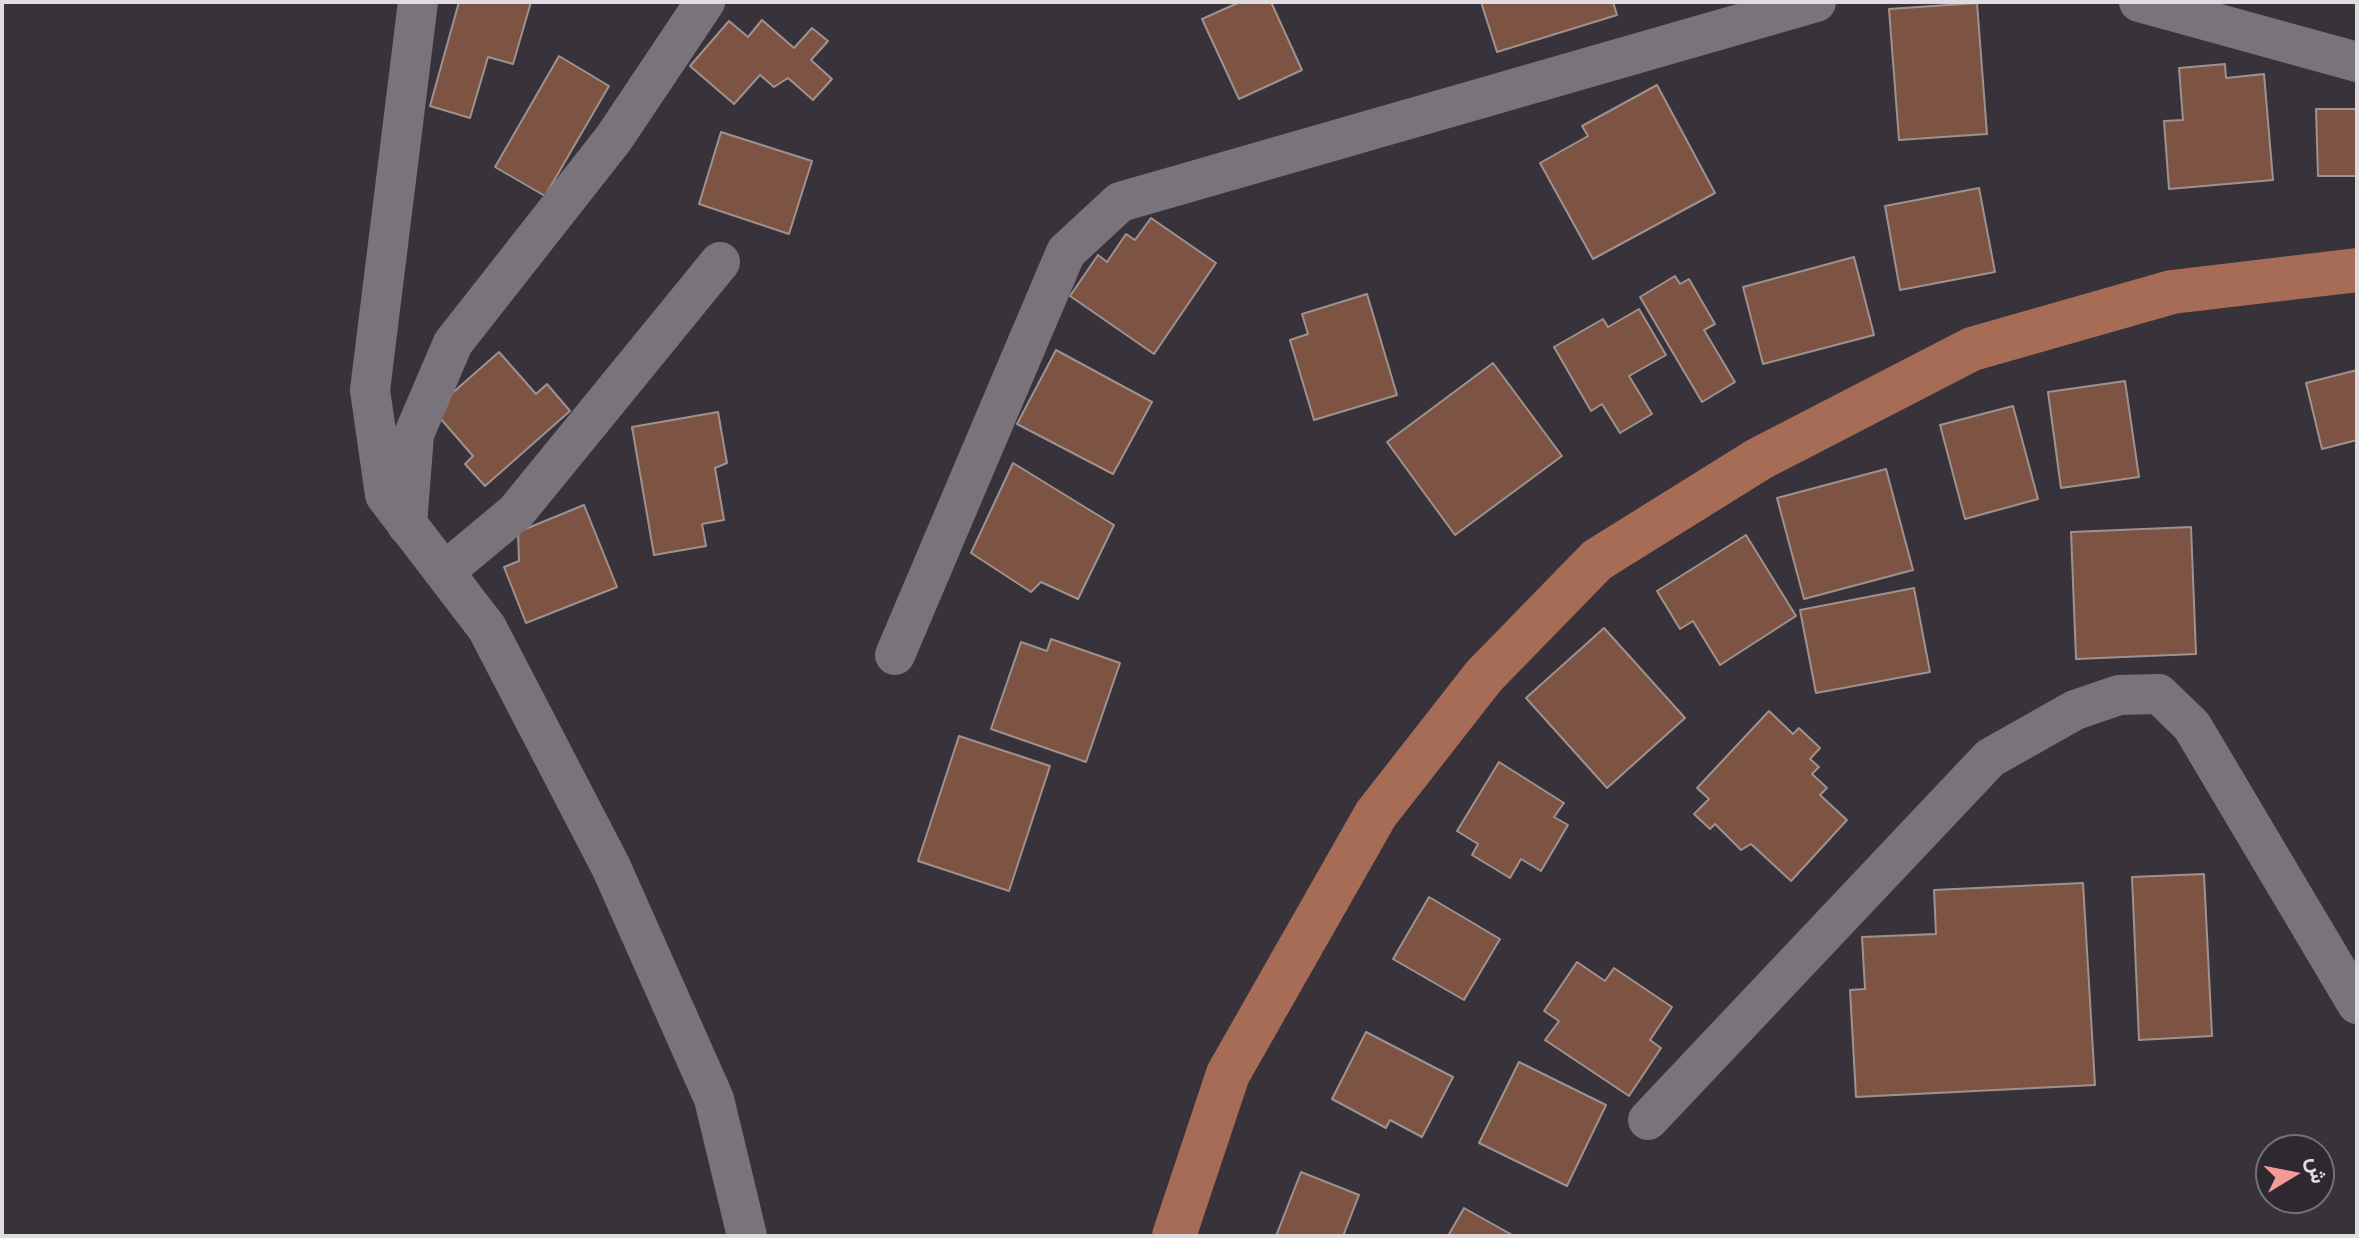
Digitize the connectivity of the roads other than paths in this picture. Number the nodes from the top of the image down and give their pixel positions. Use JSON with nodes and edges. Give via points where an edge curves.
{"nodes":[{"id":1,"x":418,"y":2,"type":"edge"},
{"id":2,"x":705,"y":2,"type":"edge"},
{"id":3,"x":1816,"y":2,"type":"edge"},
{"id":4,"x":2139,"y":2,"type":"edge"},
{"id":5,"x":2357,"y":62,"type":"edge"},
{"id":6,"x":720,"y":262,"type":"dead end"},
{"id":7,"x":2357,"y":270,"type":"edge"},
{"id":8,"x":407,"y":525,"type":"junction"},
{"id":9,"x":444,"y":572,"type":"junction"},
{"id":10,"x":895,"y":655,"type":"dead end"},
{"id":11,"x":2357,"y":1004,"type":"edge"},
{"id":12,"x":1648,"y":1120,"type":"dead end"},
{"id":13,"x":747,"y":1236,"type":"edge"},
{"id":14,"x":1174,"y":1236,"type":"edge"}],
"edges":[{"from":1,"to":8,"type":"street","via":[[370,390],[385,495]]},
{"from":2,"to":8,"type":"street","via":[[614,138],[453,343],[414,434]]},
{"from":3,"to":10,"type":"street","via":[[1120,202],[1066,252]]},
{"from":4,"to":5,"type":"street"},
{"from":6,"to":9,"type":"street","via":[[516,512]]},
{"from":7,"to":14,"type":"main road","via":[[2172,292],[1972,349],[1759,459],[1597,560],[1484,676],[1376,814],[1228,1074]]},
{"from":8,"to":9,"type":"street"},
{"from":9,"to":13,"type":"street","via":[[487,628],[618,882],[714,1099]]},
{"from":11,"to":12,"type":"street","via":[[2192,726],[2159,694],[2119,695],[2075,710],[1990,758]]}]}
